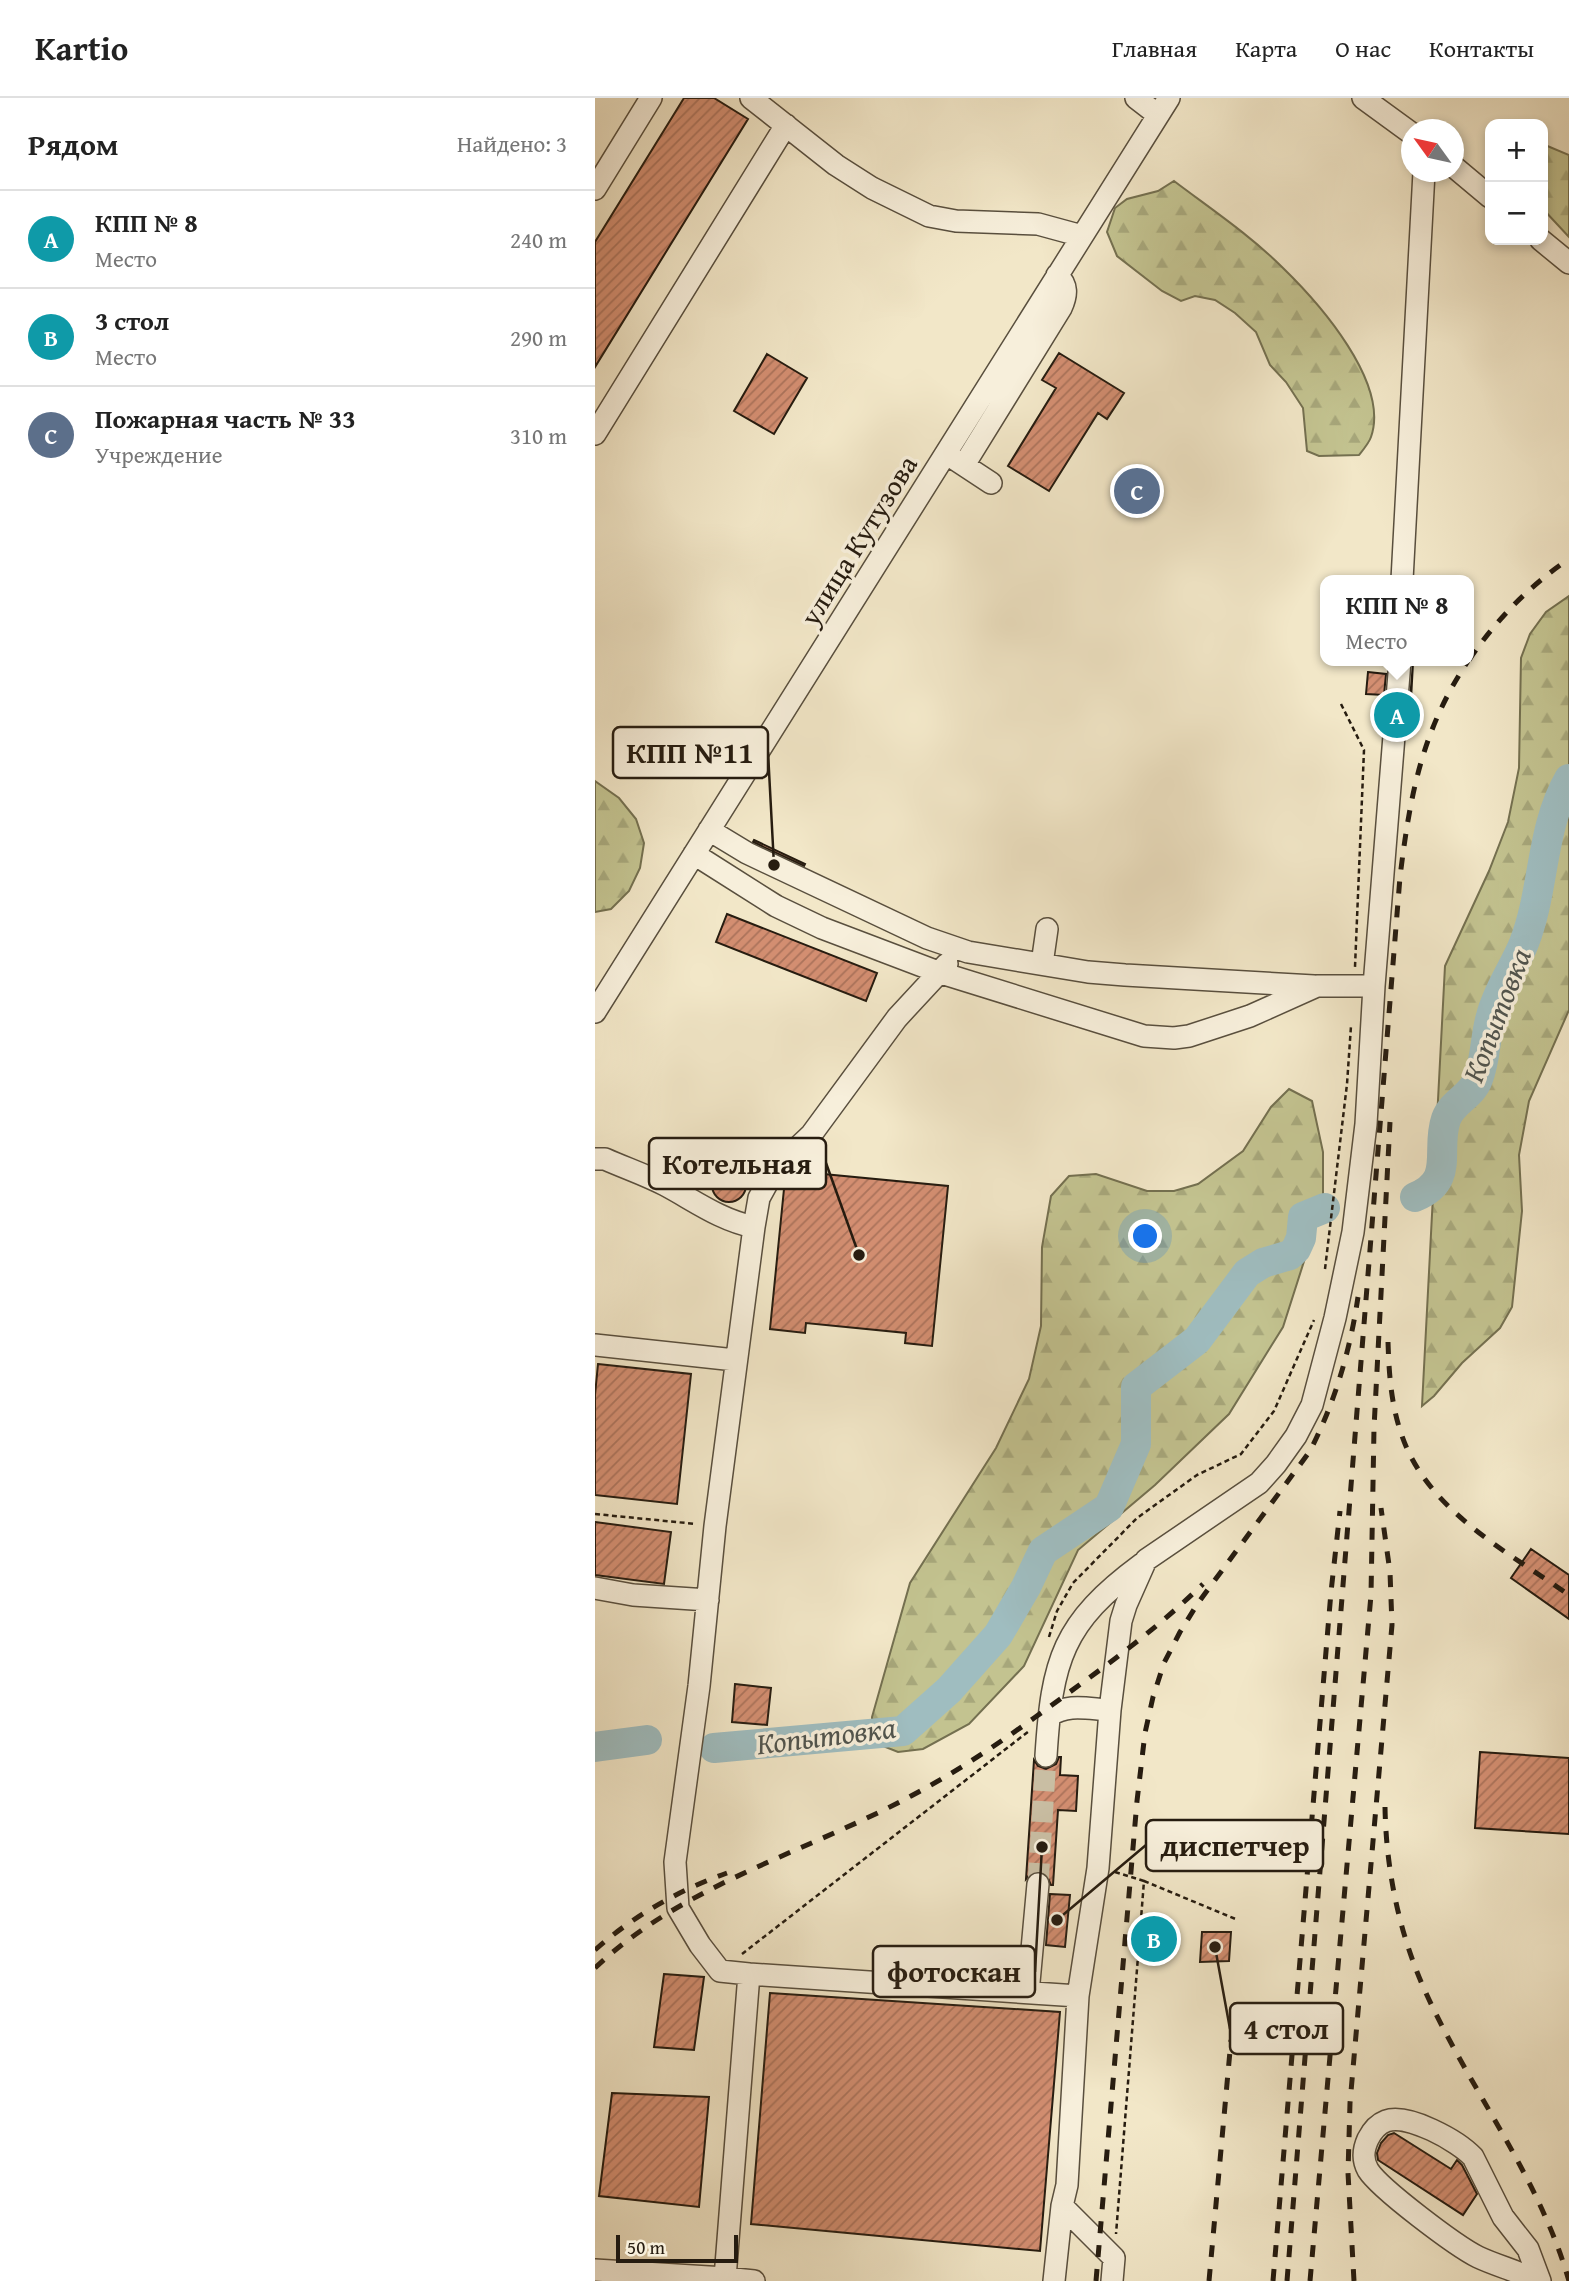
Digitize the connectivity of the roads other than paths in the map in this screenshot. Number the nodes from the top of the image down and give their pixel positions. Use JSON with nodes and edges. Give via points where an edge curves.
{"nodes":[{"id":1,"x":651,"y":98,"type":"edge"},
{"id":2,"x":751,"y":98,"type":"edge"},
{"id":3,"x":1136,"y":98,"type":"edge"},
{"id":4,"x":1363,"y":98,"type":"edge"},
{"id":5,"x":1163,"y":106,"type":"edge"},
{"id":6,"x":786,"y":125,"type":"junction"},
{"id":7,"x":1401,"y":125,"type":"edge"},
{"id":8,"x":1464,"y":175,"type":"edge"},
{"id":9,"x":1423,"y":182,"type":"edge"},
{"id":10,"x":595,"y":189,"type":"edge"},
{"id":11,"x":1485,"y":193,"type":"edge"},
{"id":12,"x":1082,"y":236,"type":"junction"},
{"id":13,"x":1547,"y":245,"type":"edge"},
{"id":14,"x":1569,"y":263,"type":"edge"},
{"id":15,"x":595,"y":434,"type":"edge"},
{"id":16,"x":955,"y":459,"type":"junction"},
{"id":17,"x":991,"y":483,"type":"dead end"},
{"id":18,"x":1402,"y":575,"type":"edge"},
{"id":19,"x":1399,"y":666,"type":"edge"},
{"id":20,"x":709,"y":830,"type":"junction"},
{"id":21,"x":694,"y":854,"type":"junction"},
{"id":22,"x":1047,"y":929,"type":"dead end"},
{"id":23,"x":927,"y":939,"type":"junction"},
{"id":24,"x":994,"y":956,"type":"junction"},
{"id":25,"x":959,"y":961,"type":"junction"},
{"id":26,"x":1042,"y":964,"type":"junction"},
{"id":27,"x":938,"y":972,"type":"junction"},
{"id":28,"x":1317,"y":986,"type":"junction"},
{"id":29,"x":1364,"y":986,"type":"junction"},
{"id":30,"x":1006,"y":993,"type":"junction"},
{"id":31,"x":595,"y":1012,"type":"edge"},
{"id":32,"x":595,"y":1159,"type":"edge"},
{"id":33,"x":754,"y":1227,"type":"junction"},
{"id":34,"x":595,"y":1345,"type":"edge"},
{"id":35,"x":735,"y":1360,"type":"junction"},
{"id":36,"x":1146,"y":1560,"type":"junction"},
{"id":37,"x":595,"y":1588,"type":"edge"},
{"id":38,"x":708,"y":1600,"type":"junction"},
{"id":39,"x":1110,"y":1710,"type":"junction"},
{"id":40,"x":1049,"y":1716,"type":"junction"},
{"id":41,"x":1046,"y":1756,"type":"tunnel mouth"},
{"id":42,"x":1038,"y":1884,"type":"tunnel mouth"},
{"id":43,"x":749,"y":1974,"type":"junction"},
{"id":44,"x":1028,"y":1993,"type":"junction"},
{"id":45,"x":1078,"y":1996,"type":"junction"},
{"id":46,"x":1062,"y":2206,"type":"junction"},
{"id":47,"x":595,"y":2270,"type":"edge"},
{"id":48,"x":725,"y":2280,"type":"edge"},
{"id":49,"x":754,"y":2281,"type":"edge"},
{"id":50,"x":1054,"y":2281,"type":"edge"},
{"id":51,"x":1112,"y":2281,"type":"edge"},
{"id":52,"x":1539,"y":2281,"type":"edge"}],
"edges":[{"from":1,"to":10,"type":"street"},
{"from":2,"to":6,"type":"street"},
{"from":3,"to":5,"type":"street"},
{"from":4,"to":7,"type":"street"},
{"from":5,"to":12,"type":"street","name":"улица Кутузова"},
{"from":6,"to":12,"type":"street","via":[[835,165],[929,216],[1038,224]]},
{"from":6,"to":15,"type":"street"},
{"from":8,"to":11,"type":"street"},
{"from":9,"to":18,"type":"street"},
{"from":12,"to":16,"type":"street","name":"улица Кутузова"},
{"from":13,"to":14,"type":"street"},
{"from":16,"to":17,"type":"street"},
{"from":16,"to":20,"type":"street","name":"улица Кутузова"},
{"from":19,"to":29,"type":"street"},
{"from":20,"to":21,"type":"street","name":"улица Кутузова"},
{"from":20,"to":23,"type":"street","via":[[747,853]]},
{"from":21,"to":27,"type":"street","via":[[792,914]]},
{"from":21,"to":31,"type":"street","name":"улица Кутузова"},
{"from":22,"to":26,"type":"street"},
{"from":23,"to":24,"type":"street"},
{"from":23,"to":25,"type":"street"},
{"from":24,"to":25,"type":"street"},
{"from":24,"to":26,"type":"street"},
{"from":25,"to":27,"type":"street"},
{"from":25,"to":30,"type":"street"},
{"from":26,"to":28,"type":"street","via":[[1125,975]]},
{"from":27,"to":30,"type":"street"},
{"from":27,"to":33,"type":"street","via":[[897,1018],[811,1135],[775,1169],[759,1198]]},
{"from":28,"to":29,"type":"street"},
{"from":28,"to":30,"type":"street","via":[[1250,1016],[1174,1038],[1131,1033]]},
{"from":29,"to":36,"type":"street","via":[[1366,1124],[1353,1231],[1312,1405],[1296,1436],[1259,1483]]},
{"from":32,"to":33,"type":"street","via":[[605,1159],[735,1223]]},
{"from":33,"to":35,"type":"street"},
{"from":34,"to":35,"type":"street"},
{"from":35,"to":38,"type":"street"},
{"from":36,"to":39,"type":"street","via":[[1121,1621]]},
{"from":36,"to":40,"type":"street","via":[[1080,1620],[1060,1659]]},
{"from":37,"to":38,"type":"street"},
{"from":38,"to":43,"type":"street","via":[[675,1862],[678,1908],[720,1971]]},
{"from":39,"to":40,"type":"street","via":[[1068,1707]]},
{"from":39,"to":45,"type":"street","via":[[1098,1868]]},
{"from":40,"to":41,"type":"street"},
{"from":42,"to":44,"type":"street"},
{"from":43,"to":44,"type":"street"},
{"from":43,"to":48,"type":"street"},
{"from":44,"to":45,"type":"street"},
{"from":45,"to":46,"type":"street"},
{"from":46,"to":50,"type":"street"},
{"from":46,"to":51,"type":"street","via":[[1114,2258]]},
{"from":47,"to":48,"type":"street"},
{"from":48,"to":49,"type":"street"},
{"from":52,"to":52,"type":"street","via":[[1528,2249],[1503,2217],[1466,2149],[1396,2119],[1375,2128],[1364,2160],[1380,2184],[1475,2255]]}]}
